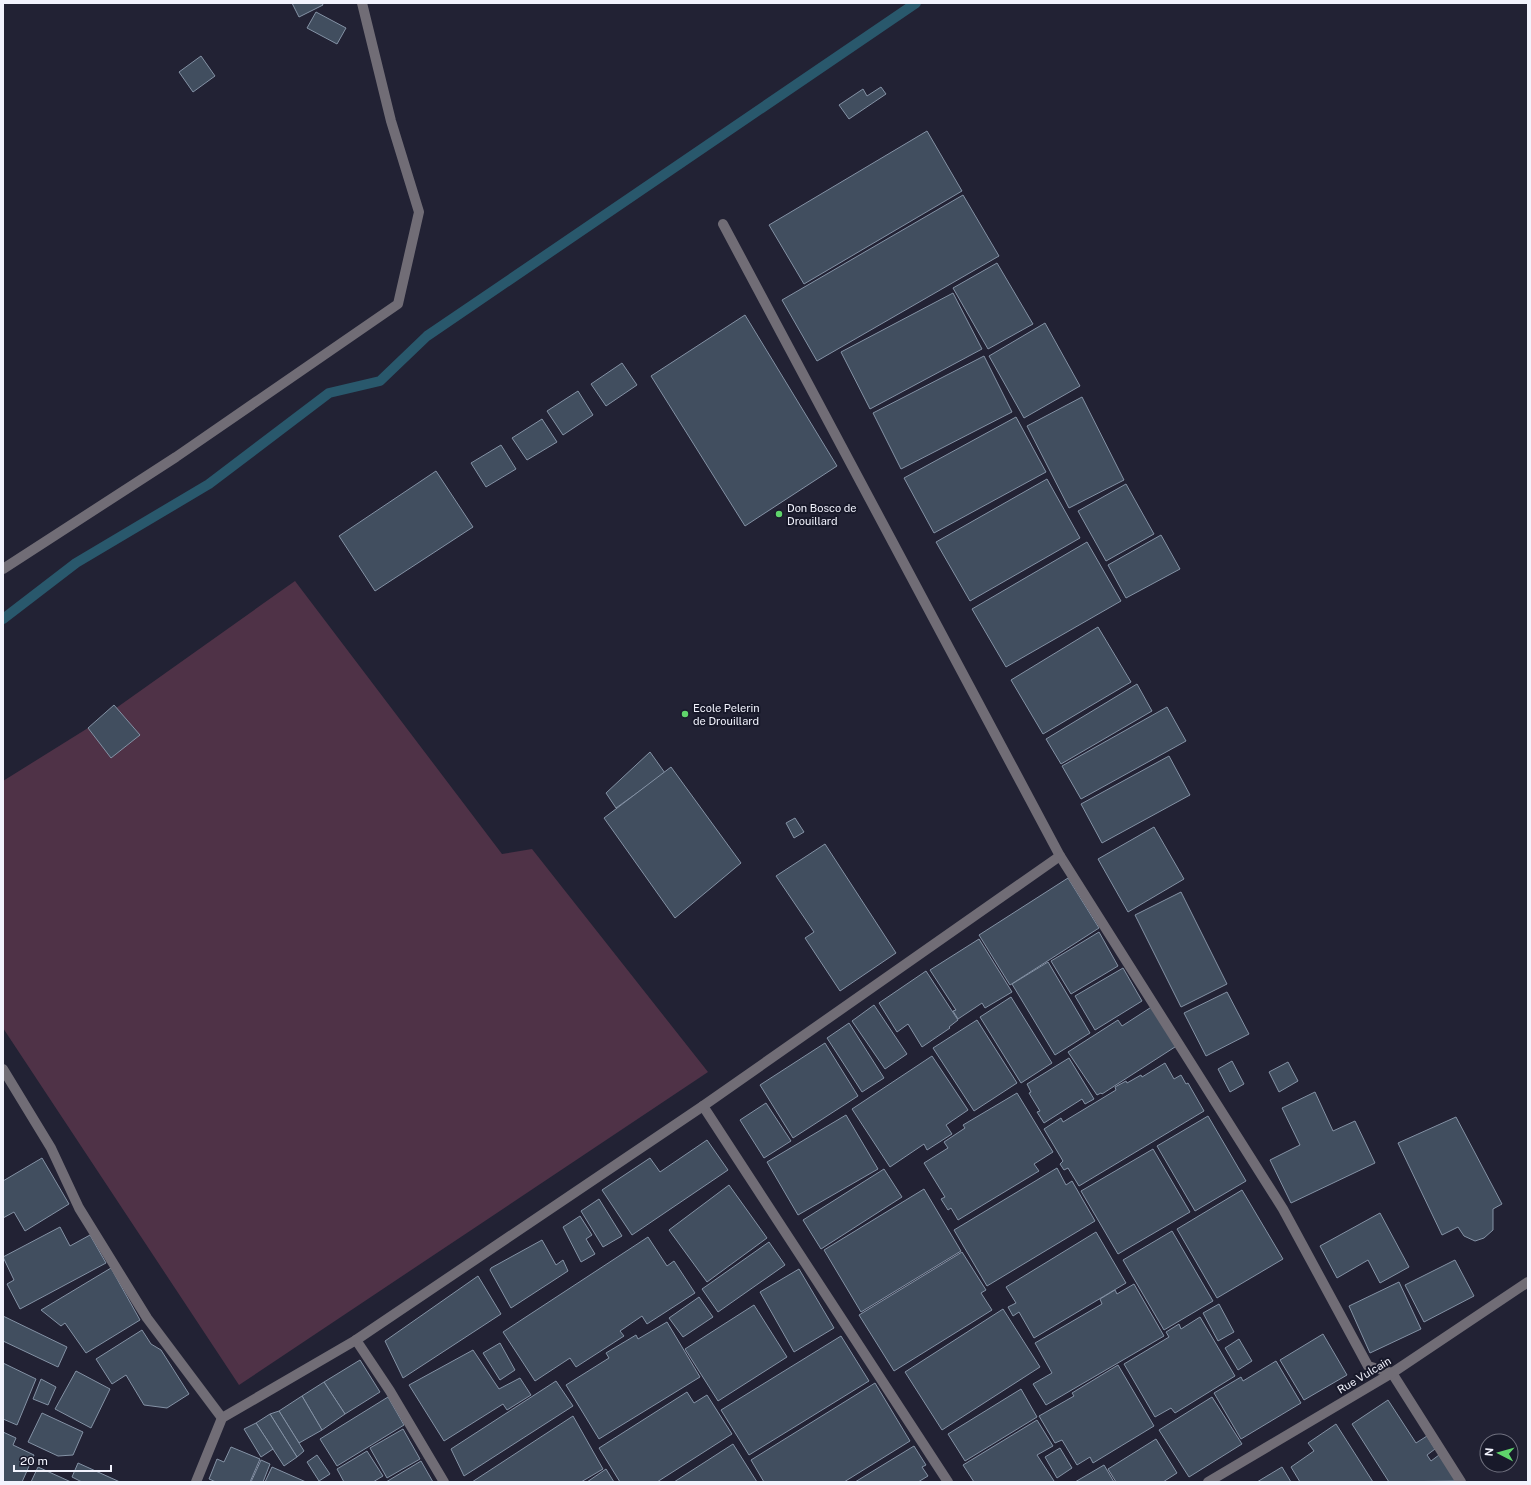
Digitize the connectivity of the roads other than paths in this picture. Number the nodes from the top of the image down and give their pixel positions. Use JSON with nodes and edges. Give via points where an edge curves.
{"nodes":[{"id":1,"x":362,"y":3,"type":"edge"},
{"id":2,"x":723,"y":224,"type":"dead end"},
{"id":3,"x":3,"y":569,"type":"edge"},
{"id":4,"x":1060,"y":856,"type":"junction"},
{"id":5,"x":3,"y":1069,"type":"edge"},
{"id":6,"x":703,"y":1106,"type":"junction"},
{"id":7,"x":1528,"y":1282,"type":"edge"},
{"id":8,"x":356,"y":1340,"type":"junction"},
{"id":9,"x":1392,"y":1373,"type":"junction"},
{"id":10,"x":222,"y":1418,"type":"junction"},
{"id":11,"x":196,"y":1482,"type":"edge"},
{"id":12,"x":444,"y":1482,"type":"edge"},
{"id":13,"x":948,"y":1482,"type":"edge"},
{"id":14,"x":1208,"y":1482,"type":"edge"},
{"id":15,"x":1461,"y":1482,"type":"edge"}],
"edges":[{"from":1,"to":3,"type":"street","via":[[391,121],[419,212],[398,304],[176,457]]},
{"from":2,"to":4,"type":"street"},
{"from":4,"to":6,"type":"street"},
{"from":4,"to":9,"type":"street","via":[[1283,1209],[1368,1366]]},
{"from":5,"to":10,"type":"street","via":[[51,1148],[79,1208],[148,1318]]},
{"from":6,"to":8,"type":"street"},
{"from":6,"to":13,"type":"street"},
{"from":7,"to":9,"type":"street","name":"Rue Vulcain"},
{"from":8,"to":10,"type":"street"},
{"from":8,"to":12,"type":"street","via":[[390,1391]]},
{"from":9,"to":14,"type":"street","name":"Rue Vulcain"},
{"from":9,"to":15,"type":"street"},
{"from":10,"to":11,"type":"street"}]}
